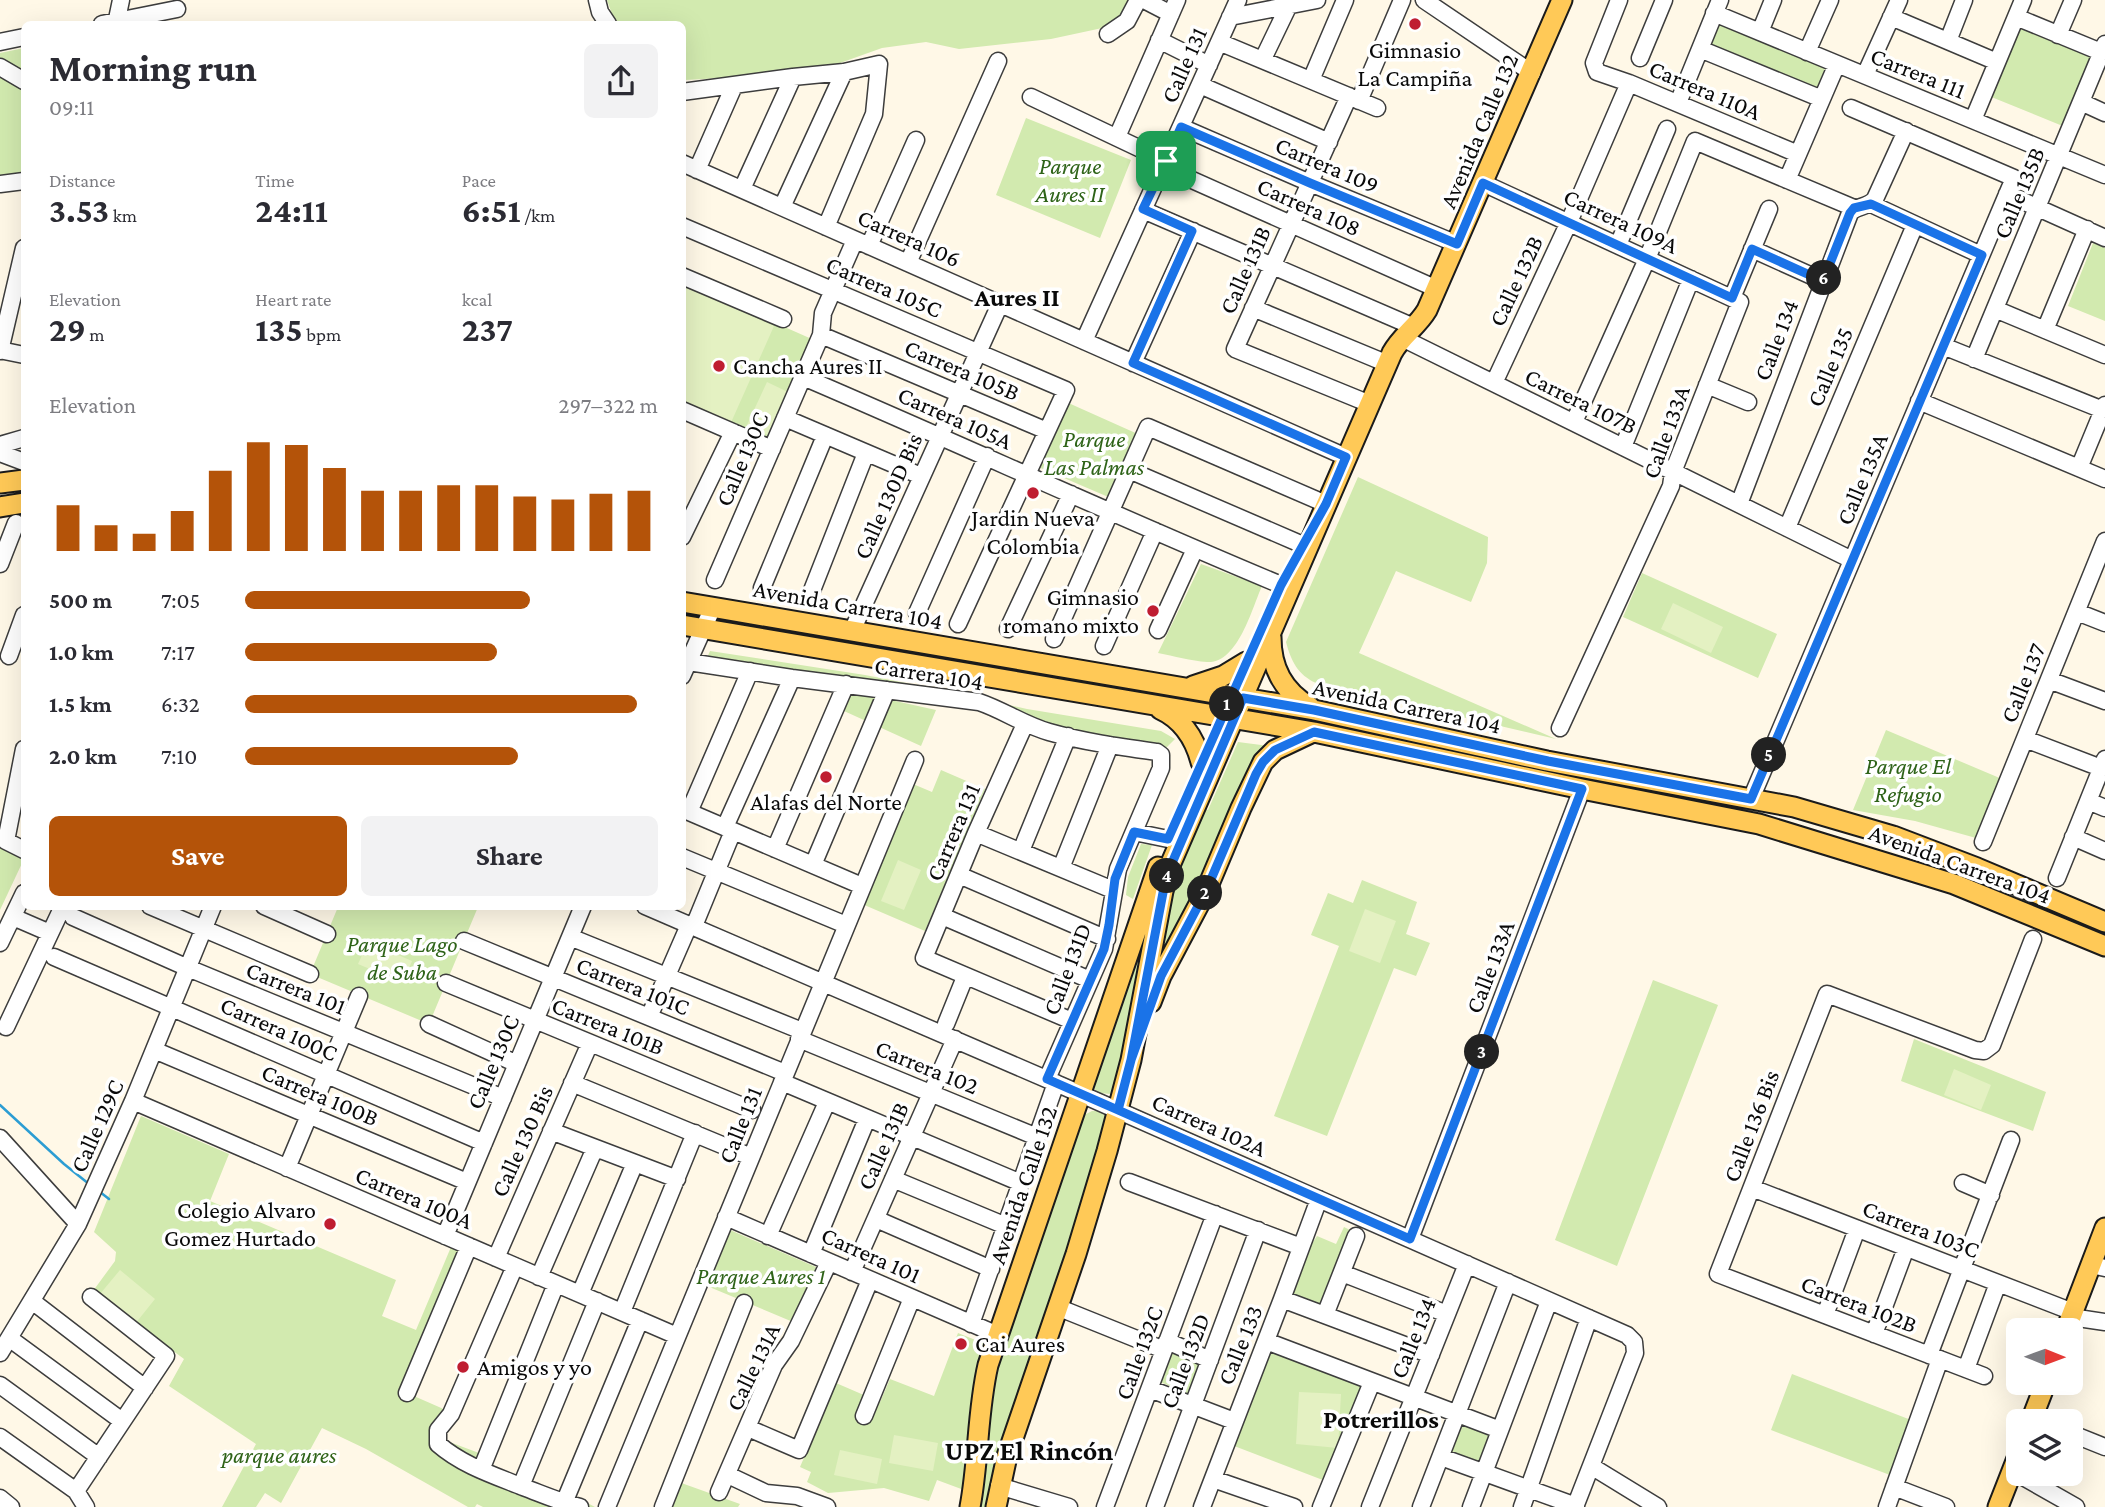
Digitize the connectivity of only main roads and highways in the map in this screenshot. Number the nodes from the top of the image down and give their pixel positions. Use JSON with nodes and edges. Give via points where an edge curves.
{"nodes":[{"id":1,"x":1564,"y":0,"type":"edge"},
{"id":2,"x":21,"y":480,"type":"edge"},
{"id":3,"x":0,"y":484,"type":"edge"},
{"id":4,"x":21,"y":504,"type":"edge"},
{"id":5,"x":1326,"y":504,"type":"junction"},
{"id":6,"x":0,"y":507,"type":"edge"},
{"id":7,"x":686,"y":603,"type":"edge"},
{"id":8,"x":686,"y":626,"type":"edge"},
{"id":9,"x":1270,"y":636,"type":"junction"},
{"id":10,"x":1246,"y":662,"type":"junction"},
{"id":11,"x":1189,"y":688,"type":"junction"},
{"id":12,"x":1237,"y":696,"type":"junction"},
{"id":13,"x":1153,"y":706,"type":"junction"},
{"id":14,"x":1314,"y":710,"type":"junction"},
{"id":15,"x":1228,"y":718,"type":"junction"},
{"id":16,"x":1314,"y":732,"type":"junction"},
{"id":17,"x":1201,"y":762,"type":"junction"},
{"id":18,"x":2105,"y":922,"type":"edge"},
{"id":19,"x":2105,"y":946,"type":"edge"},
{"id":20,"x":1131,"y":1060,"type":"junction"},
{"id":21,"x":2105,"y":1228,"type":"edge"},
{"id":22,"x":2098,"y":1266,"type":"edge"},
{"id":23,"x":2071,"y":1318,"type":"edge"},
{"id":24,"x":2010,"y":1486,"type":"edge"},
{"id":25,"x":2002,"y":1506,"type":"edge"},
{"id":26,"x":970,"y":1507,"type":"edge"},
{"id":27,"x":996,"y":1507,"type":"edge"}],
"edges":[{"from":1,"to":5,"type":"main road","name":"Avenida Calle 132","via":[[1437,289],[1388,363]]},
{"from":2,"to":3,"type":"main road"},
{"from":4,"to":6,"type":"main road"},
{"from":5,"to":9,"type":"main road","name":"Avenida Calle 132"},
{"from":5,"to":10,"type":"main road","name":"Avenida Calle 132","via":[[1281,585]]},
{"from":7,"to":11,"type":"main road","name":"Avenida Carrera 104"},
{"from":8,"to":13,"type":"main road","name":"Avenida Carrera 104"},
{"from":9,"to":12,"type":"main road","name":"Avenida Calle 132"},
{"from":9,"to":14,"type":"main road","via":[[1278,676],[1298,701]]},
{"from":10,"to":11,"type":"main road"},
{"from":10,"to":12,"type":"main road","name":"Avenida Calle 132"},
{"from":11,"to":12,"type":"main road","name":"Avenida Carrera 104"},
{"from":12,"to":14,"type":"main road","name":"Avenida Carrera 104"},
{"from":12,"to":15,"type":"main road","name":"Avenida Calle 132"},
{"from":13,"to":15,"type":"main road","name":"Avenida Carrera 104"},
{"from":13,"to":17,"type":"main road","via":[[1186,729]]},
{"from":14,"to":18,"type":"main road","name":"Avenida Carrera 104","via":[[1807,811],[1977,867]]},
{"from":15,"to":16,"type":"main road","name":"Avenida Carrera 104"},
{"from":15,"to":17,"type":"main road","name":"Avenida Calle 132"},
{"from":15,"to":20,"type":"main road","name":"Avenida Calle 132","via":[[1166,877]]},
{"from":16,"to":19,"type":"main road","name":"Avenida Carrera 104","via":[[1778,829],[1954,884]]},
{"from":16,"to":20,"type":"main road","via":[[1275,750],[1256,774],[1206,891],[1161,976]]},
{"from":17,"to":26,"type":"main road","name":"Avenida Calle 132","via":[[1168,839],[988,1365]]},
{"from":20,"to":27,"type":"main road","name":"Avenida Calle 132","via":[[1097,1190],[1014,1433]]},
{"from":21,"to":22,"type":"main road"},
{"from":22,"to":23,"type":"main road"},
{"from":24,"to":25,"type":"main road"}]}
